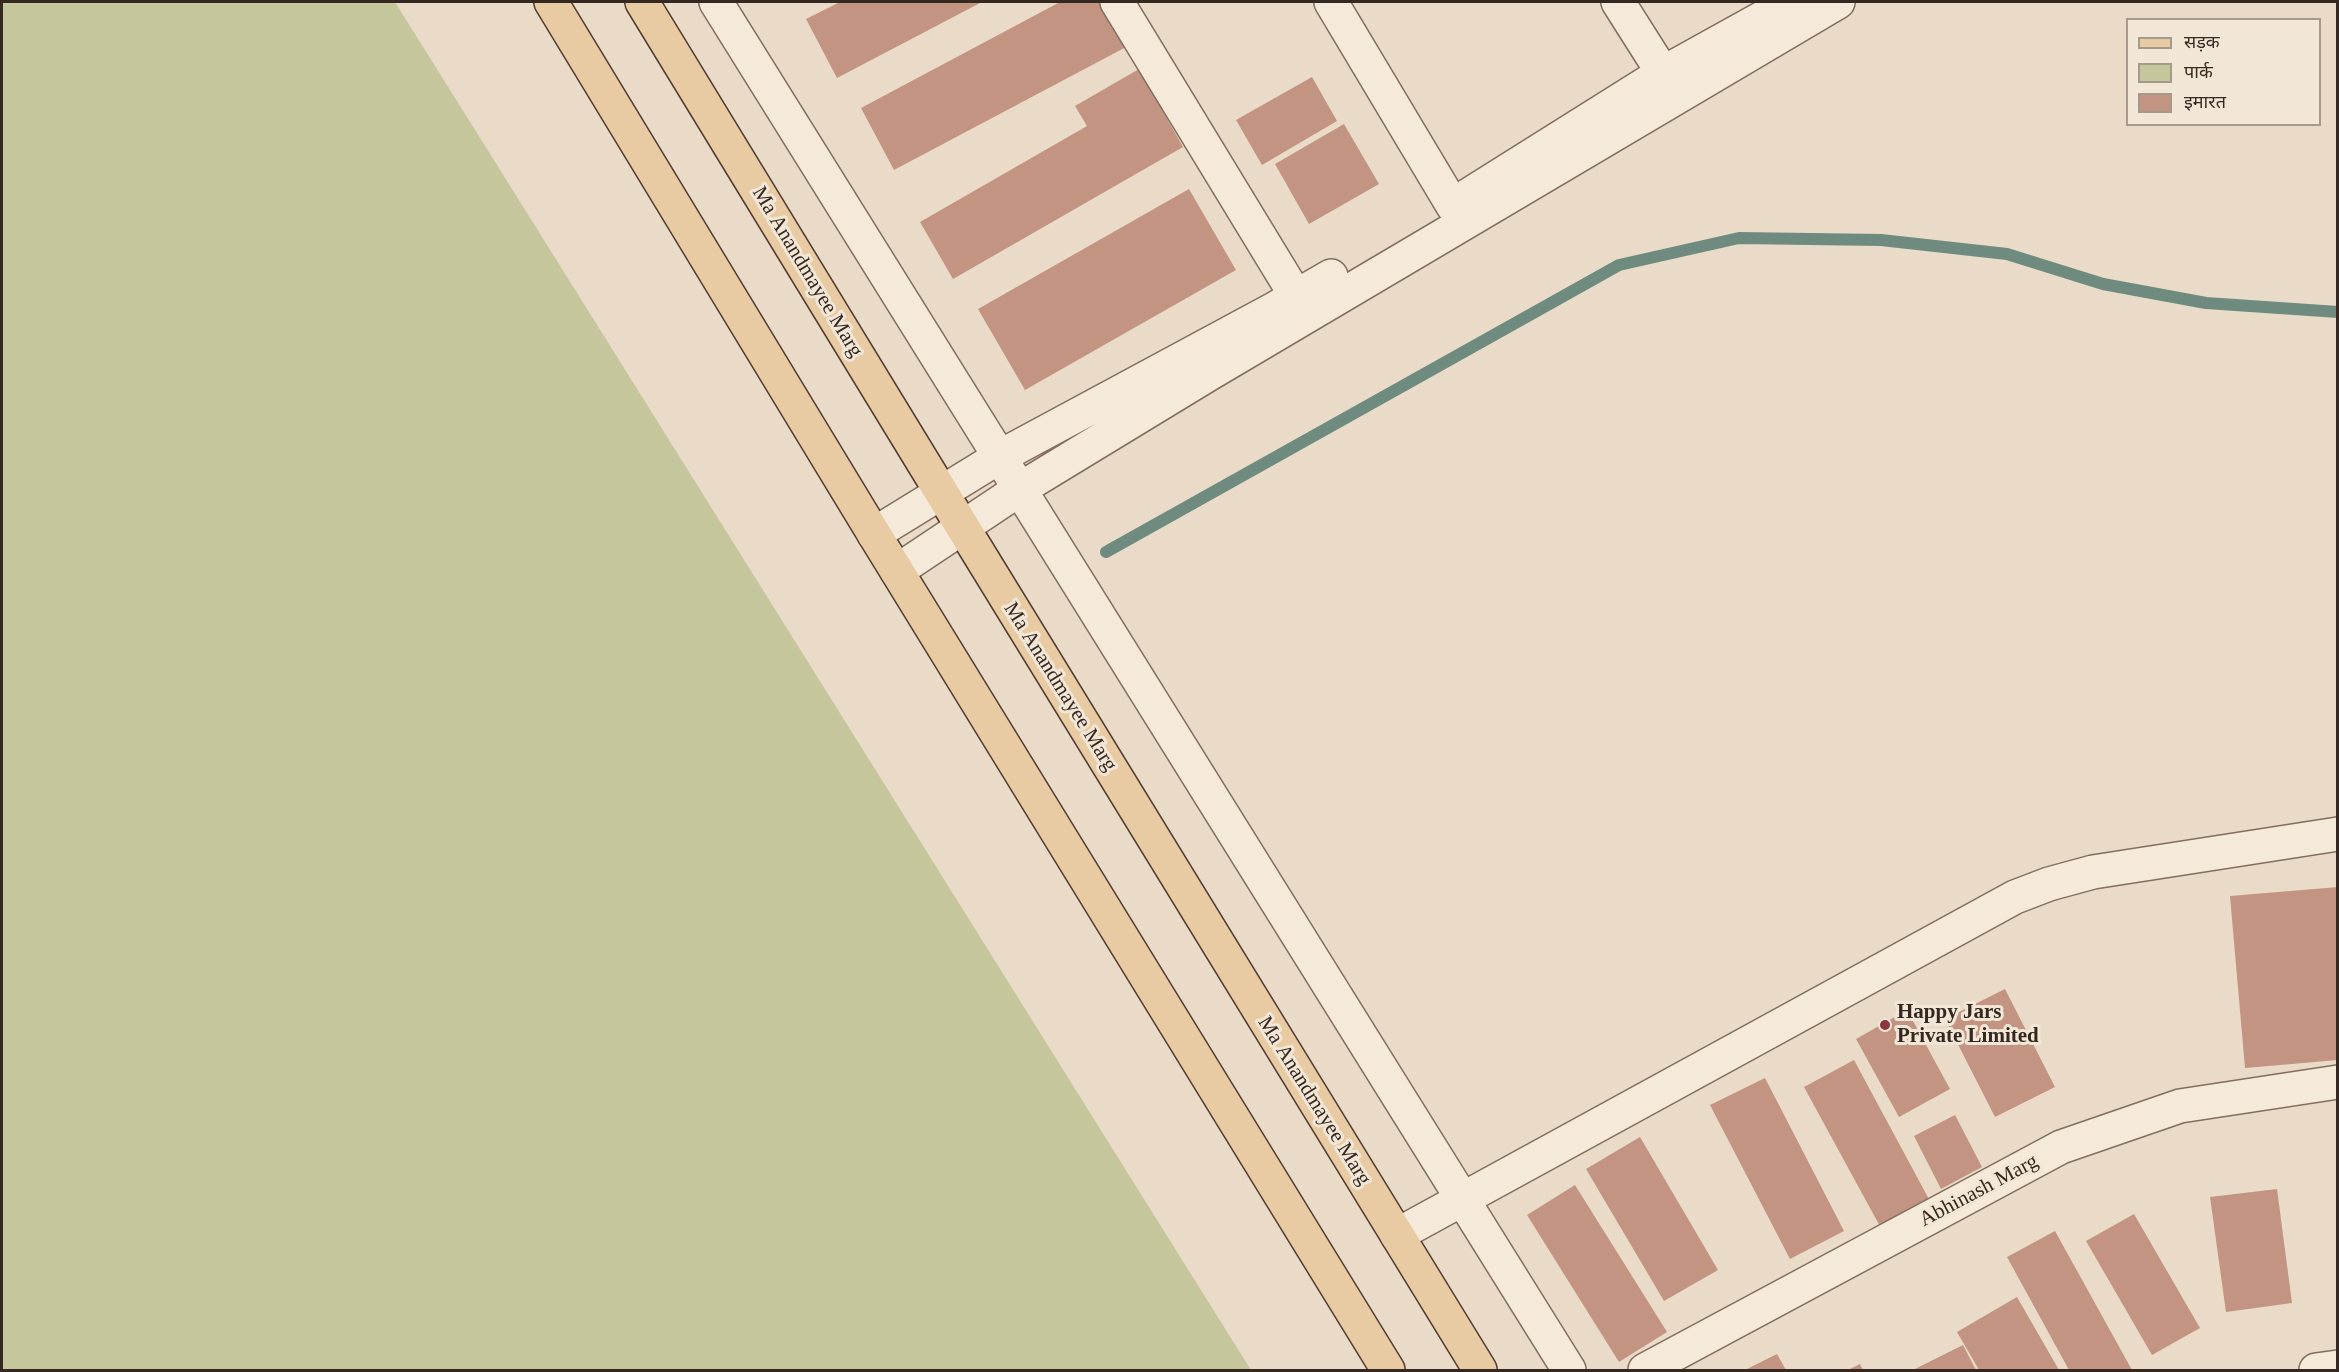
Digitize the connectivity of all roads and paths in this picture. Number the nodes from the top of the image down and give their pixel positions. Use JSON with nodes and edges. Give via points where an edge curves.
{"nodes":[{"id":1,"x":551,"y":2,"type":"edge"},
{"id":2,"x":642,"y":2,"type":"edge"},
{"id":3,"x":716,"y":2,"type":"edge"},
{"id":4,"x":1117,"y":2,"type":"edge"},
{"id":5,"x":1330,"y":2,"type":"edge"},
{"id":6,"x":1618,"y":2,"type":"edge"},
{"id":7,"x":1791,"y":2,"type":"edge"},
{"id":8,"x":1838,"y":2,"type":"edge"},
{"id":9,"x":1663,"y":73,"type":"junction"},
{"id":10,"x":1453,"y":206,"type":"junction"},
{"id":11,"x":1296,"y":296,"type":"junction"},
{"id":12,"x":1001,"y":456,"type":"junction"},
{"id":13,"x":1020,"y":489,"type":"junction"},
{"id":14,"x":940,"y":492,"type":"junction"},
{"id":15,"x":962,"y":526,"type":"junction"},
{"id":16,"x":874,"y":534,"type":"junction"},
{"id":17,"x":897,"y":571,"type":"junction"},
{"id":18,"x":2337,"y":834,"type":"edge"},
{"id":19,"x":2337,"y":1082,"type":"edge"},
{"id":20,"x":1464,"y":1198,"type":"junction"},
{"id":21,"x":1397,"y":1235,"type":"junction"},
{"id":22,"x":2337,"y":1367,"type":"edge"},
{"id":23,"x":1388,"y":1371,"type":"edge"},
{"id":24,"x":1480,"y":1371,"type":"edge"},
{"id":25,"x":1569,"y":1371,"type":"edge"},
{"id":26,"x":1645,"y":1371,"type":"edge"},
{"id":27,"x":2316,"y":1371,"type":"edge"}],
"edges":[{"from":1,"to":16,"type":"main road"},
{"from":2,"to":14,"type":"main road","name":"Ma Anandmayee Marg"},
{"from":3,"to":12,"type":"street"},
{"from":4,"to":11,"type":"street"},
{"from":5,"to":10,"type":"street"},
{"from":6,"to":9,"type":"street"},
{"from":7,"to":9,"type":"street"},
{"from":8,"to":13,"type":"street"},
{"from":9,"to":10,"type":"street"},
{"from":10,"to":11,"type":"street"},
{"from":11,"to":12,"type":"street"},
{"from":12,"to":13,"type":"street"},
{"from":12,"to":14,"type":"street"},
{"from":13,"to":15,"type":"street"},
{"from":13,"to":20,"type":"street"},
{"from":14,"to":15,"type":"main road","name":"Ma Anandmayee Marg"},
{"from":14,"to":16,"type":"street"},
{"from":15,"to":17,"type":"street"},
{"from":15,"to":21,"type":"main road","name":"Ma Anandmayee Marg"},
{"from":16,"to":17,"type":"main road"},
{"from":17,"to":23,"type":"main road"},
{"from":18,"to":20,"type":"street","via":[[2093,872],[2014,897]]},
{"from":19,"to":26,"type":"street","name":"Abhinash Marg","via":[[2180,1106],[2061,1147]]},
{"from":20,"to":21,"type":"street"},
{"from":20,"to":25,"type":"street"},
{"from":21,"to":24,"type":"main road","name":"Ma Anandmayee Marg"},
{"from":22,"to":27,"type":"street"}]}
